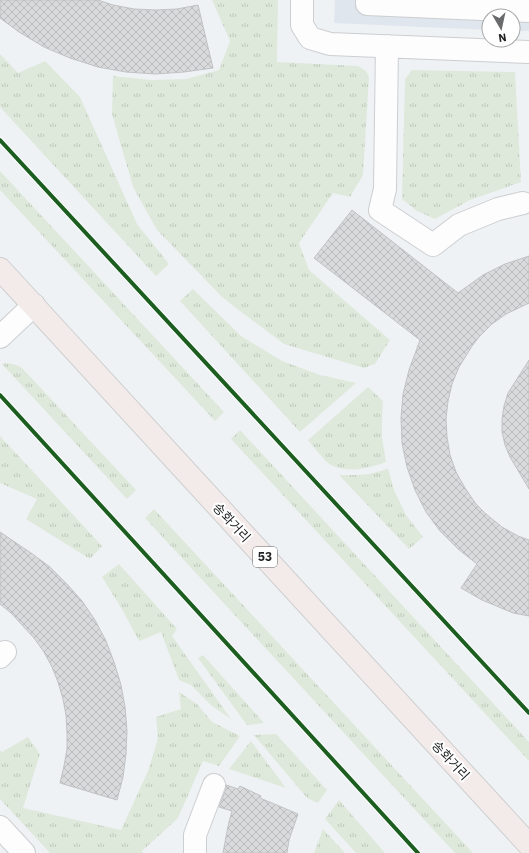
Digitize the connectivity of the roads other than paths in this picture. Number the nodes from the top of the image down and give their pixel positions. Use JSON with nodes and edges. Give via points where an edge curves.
{"nodes":[{"id":1,"x":302,"y":0,"type":"edge"},
{"id":2,"x":367,"y":0,"type":"edge"},
{"id":3,"x":529,"y":11,"type":"edge"},
{"id":4,"x":387,"y":46,"type":"junction"},
{"id":5,"x":529,"y":52,"type":"edge"},
{"id":6,"x":523,"y":203,"type":"dead end"},
{"id":7,"x":0,"y":269,"type":"edge"},
{"id":8,"x":34,"y":305,"type":"junction"},
{"id":9,"x":0,"y":337,"type":"edge"},
{"id":10,"x":214,"y":785,"type":"dead end"},
{"id":11,"x":0,"y":827,"type":"edge"},
{"id":12,"x":529,"y":845,"type":"edge"},
{"id":13,"x":24,"y":853,"type":"edge"},
{"id":14,"x":195,"y":853,"type":"edge"}],
"edges":[{"from":1,"to":4,"type":"street","via":[[302,25],[310,38],[330,44]]},
{"from":2,"to":3,"type":"street","via":[[367,4]]},
{"from":4,"to":5,"type":"street"},
{"from":4,"to":6,"type":"street","via":[[385,189],[380,210],[433,245],[459,225],[498,208]]},
{"from":7,"to":8,"type":"main road","name":"송화거리","number":"53"},
{"from":8,"to":9,"type":"street"},
{"from":8,"to":12,"type":"main road","name":"송화거리","number":"53"},
{"from":10,"to":14,"type":"street","via":[[195,835]]},
{"from":11,"to":13,"type":"street"}]}
